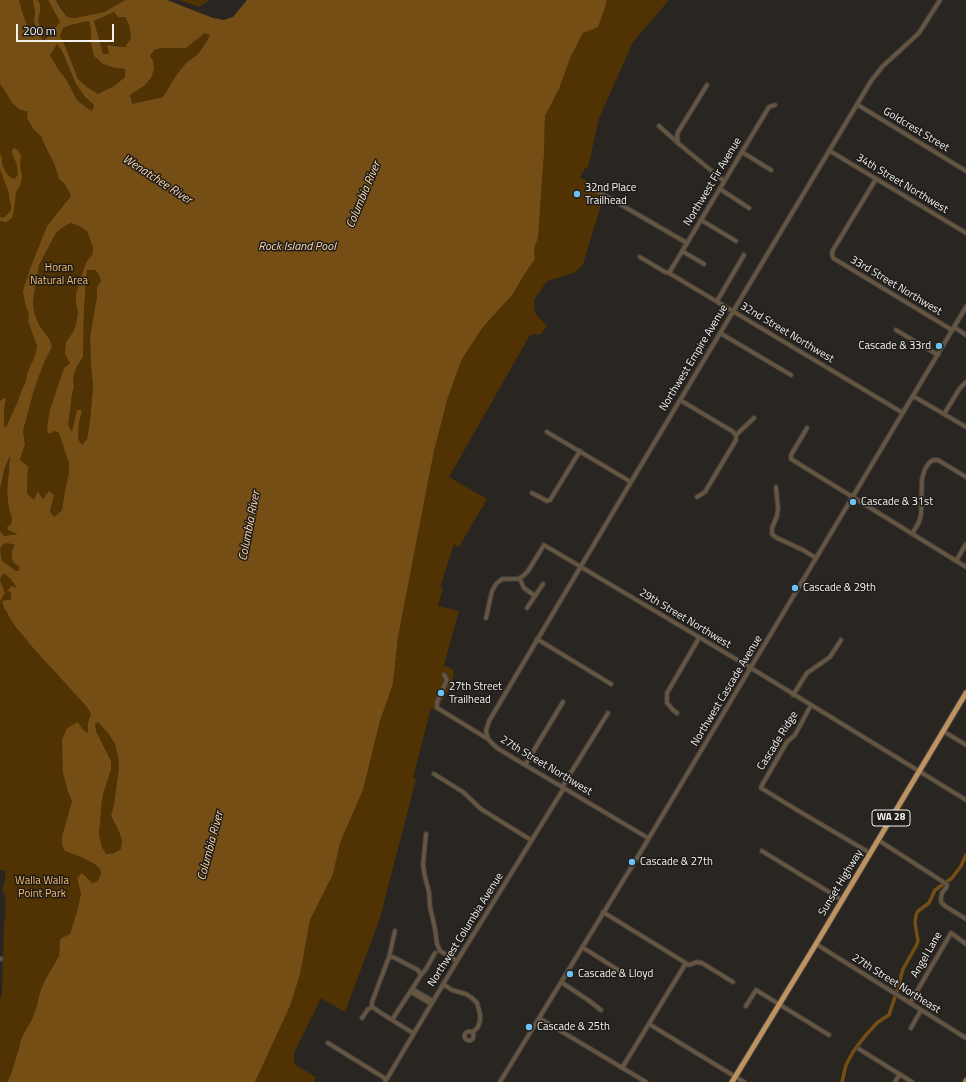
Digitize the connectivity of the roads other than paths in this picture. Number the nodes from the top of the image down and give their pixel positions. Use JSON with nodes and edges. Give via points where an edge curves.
{"nodes":[{"id":1,"x":940,"y":0,"type":"edge"},
{"id":2,"x":707,"y":85,"type":"dead end"},
{"id":3,"x":775,"y":105,"type":"dead end"},
{"id":4,"x":858,"y":105,"type":"junction"},
{"id":5,"x":658,"y":126,"type":"dead end"},
{"id":6,"x":679,"y":144,"type":"junction"},
{"id":7,"x":830,"y":151,"type":"junction"},
{"id":8,"x":742,"y":152,"type":"junction"},
{"id":9,"x":771,"y":170,"type":"dead end"},
{"id":10,"x":966,"y":171,"type":"edge"},
{"id":11,"x":876,"y":179,"type":"junction"},
{"id":12,"x":724,"y":181,"type":"junction"},
{"id":13,"x":592,"y":188,"type":"dead end"},
{"id":14,"x":720,"y":189,"type":"junction"},
{"id":15,"x":749,"y":208,"type":"dead end"},
{"id":16,"x":701,"y":220,"type":"junction"},
{"id":17,"x":966,"y":233,"type":"edge"},
{"id":18,"x":736,"y":241,"type":"dead end"},
{"id":19,"x":687,"y":243,"type":"junction"},
{"id":20,"x":682,"y":251,"type":"junction"},
{"id":21,"x":744,"y":255,"type":"dead end"},
{"id":22,"x":640,"y":257,"type":"dead end"},
{"id":23,"x":704,"y":264,"type":"dead end"},
{"id":24,"x":669,"y":273,"type":"junction"},
{"id":25,"x":717,"y":301,"type":"junction"},
{"id":26,"x":966,"y":307,"type":"edge"},
{"id":27,"x":733,"y":311,"type":"junction"},
{"id":28,"x":953,"y":329,"type":"junction"},
{"id":29,"x":896,"y":330,"type":"dead end"},
{"id":30,"x":720,"y":333,"type":"junction"},
{"id":31,"x":966,"y":335,"type":"edge"},
{"id":32,"x":938,"y":355,"type":"junction"},
{"id":33,"x":791,"y":375,"type":"dead end"},
{"id":34,"x":966,"y":382,"type":"edge"},
{"id":35,"x":913,"y":396,"type":"junction"},
{"id":36,"x":680,"y":400,"type":"junction"},
{"id":37,"x":903,"y":414,"type":"junction"},
{"id":38,"x":944,"y":414,"type":"junction"},
{"id":39,"x":754,"y":418,"type":"dead end"},
{"id":40,"x":807,"y":428,"type":"dead end"},
{"id":41,"x":966,"y":428,"type":"edge"},
{"id":42,"x":547,"y":432,"type":"dead end"},
{"id":43,"x":736,"y":435,"type":"junction"},
{"id":44,"x":580,"y":451,"type":"junction"},
{"id":45,"x":966,"y":477,"type":"edge"},
{"id":46,"x":631,"y":482,"type":"junction"},
{"id":47,"x":776,"y":487,"type":"dead end"},
{"id":48,"x":532,"y":493,"type":"dead end"},
{"id":49,"x":697,"y":497,"type":"dead end"},
{"id":50,"x":853,"y":497,"type":"junction"},
{"id":51,"x":912,"y":534,"type":"junction"},
{"id":52,"x":966,"y":544,"type":"edge"},
{"id":53,"x":816,"y":558,"type":"junction"},
{"id":54,"x":956,"y":561,"type":"junction"},
{"id":55,"x":580,"y":567,"type":"junction"},
{"id":56,"x":966,"y":567,"type":"edge"},
{"id":57,"x":520,"y":578,"type":"junction"},
{"id":58,"x":542,"y":584,"type":"dead end"},
{"id":59,"x":535,"y":596,"type":"junction"},
{"id":60,"x":527,"y":608,"type":"dead end"},
{"id":61,"x":486,"y":618,"type":"dead end"},
{"id":62,"x":699,"y":638,"type":"junction"},
{"id":63,"x":537,"y":639,"type":"junction"},
{"id":64,"x":841,"y":640,"type":"dead end"},
{"id":65,"x":750,"y":668,"type":"junction"},
{"id":66,"x":444,"y":675,"type":"dead end"},
{"id":67,"x":610,"y":684,"type":"dead end"},
{"id":68,"x":966,"y":693,"type":"edge"},
{"id":69,"x":793,"y":694,"type":"junction"},
{"id":70,"x":563,"y":702,"type":"dead end"},
{"id":71,"x":811,"y":705,"type":"junction"},
{"id":72,"x":608,"y":713,"type":"dead end"},
{"id":73,"x":677,"y":713,"type":"dead end"},
{"id":74,"x":943,"y":731,"type":"junction"},
{"id":75,"x":488,"y":739,"type":"junction"},
{"id":76,"x":966,"y":745,"type":"edge"},
{"id":77,"x":525,"y":764,"type":"junction"},
{"id":78,"x":920,"y":771,"type":"junction"},
{"id":79,"x":434,"y":774,"type":"dead end"},
{"id":80,"x":563,"y":788,"type":"junction"},
{"id":81,"x":966,"y":800,"type":"edge"},
{"id":82,"x":426,"y":834,"type":"dead end"},
{"id":83,"x":648,"y":838,"type":"junction"},
{"id":84,"x":531,"y":840,"type":"junction"},
{"id":85,"x":878,"y":840,"type":"junction"},
{"id":86,"x":762,"y":851,"type":"dead end"},
{"id":87,"x":870,"y":853,"type":"junction"},
{"id":88,"x":842,"y":900,"type":"junction"},
{"id":89,"x":603,"y":912,"type":"junction"},
{"id":90,"x":966,"y":919,"type":"edge"},
{"id":91,"x":395,"y":931,"type":"dead end"},
{"id":92,"x":816,"y":944,"type":"junction"},
{"id":93,"x":966,"y":944,"type":"edge"},
{"id":94,"x":582,"y":947,"type":"junction"},
{"id":95,"x":435,"y":953,"type":"dead end"},
{"id":96,"x":389,"y":957,"type":"junction"},
{"id":97,"x":457,"y":962,"type":"junction"},
{"id":98,"x":686,"y":963,"type":"junction"},
{"id":99,"x":623,"y":973,"type":"dead end"},
{"id":100,"x":420,"y":975,"type":"junction"},
{"id":101,"x":561,"y":982,"type":"junction"},
{"id":102,"x":733,"y":982,"type":"dead end"},
{"id":103,"x":443,"y":984,"type":"junction"},
{"id":104,"x":412,"y":990,"type":"junction"},
{"id":105,"x":432,"y":1002,"type":"junction"},
{"id":106,"x":910,"y":1003,"type":"junction"},
{"id":107,"x":779,"y":1004,"type":"junction"},
{"id":108,"x":746,"y":1006,"type":"dead end"},
{"id":109,"x":372,"y":1007,"type":"junction"},
{"id":110,"x":600,"y":1010,"type":"dead end"},
{"id":111,"x":921,"y":1010,"type":"junction"},
{"id":112,"x":362,"y":1018,"type":"dead end"},
{"id":113,"x":539,"y":1018,"type":"junction"},
{"id":114,"x":392,"y":1020,"type":"junction"},
{"id":115,"x":649,"y":1024,"type":"junction"},
{"id":116,"x":911,"y":1028,"type":"dead end"},
{"id":117,"x":413,"y":1033,"type":"junction"},
{"id":118,"x":472,"y":1033,"type":"dead end"},
{"id":119,"x":829,"y":1035,"type":"dead end"},
{"id":120,"x":966,"y":1038,"type":"edge"},
{"id":121,"x":328,"y":1043,"type":"dead end"},
{"id":122,"x":859,"y":1049,"type":"dead end"},
{"id":123,"x":622,"y":1068,"type":"junction"},
{"id":124,"x":900,"y":1074,"type":"junction"},
{"id":125,"x":735,"y":1077,"type":"junction"},
{"id":126,"x":386,"y":1081,"type":"edge"},
{"id":127,"x":500,"y":1082,"type":"edge"},
{"id":128,"x":646,"y":1082,"type":"edge"},
{"id":129,"x":732,"y":1082,"type":"edge"},
{"id":130,"x":744,"y":1082,"type":"edge"},
{"id":131,"x":895,"y":1082,"type":"edge"},
{"id":132,"x":912,"y":1082,"type":"edge"}],
"edges":[{"from":1,"to":4,"type":"street","name":"Northwest Empire Avenue","via":[[919,33],[883,66]]},
{"from":2,"to":6,"type":"street","via":[[678,132]]},
{"from":3,"to":8,"type":"street","name":"Northwest Fir Avenue","via":[[768,107]]},
{"from":4,"to":7,"type":"street","name":"Northwest Empire Avenue"},
{"from":4,"to":10,"type":"street","name":"Goldcrest Street"},
{"from":5,"to":6,"type":"street"},
{"from":6,"to":12,"type":"street"},
{"from":7,"to":11,"type":"street","name":"34th Street Northwest"},
{"from":7,"to":27,"type":"street","name":"Northwest Empire Avenue"},
{"from":8,"to":9,"type":"street"},
{"from":8,"to":12,"type":"street","name":"Northwest Fir Avenue"},
{"from":11,"to":17,"type":"street","name":"34th Street Northwest"},
{"from":11,"to":28,"type":"street","name":"33rd Street Northwest","via":[[832,250],[832,257]]},
{"from":12,"to":14,"type":"street","name":"Northwest Fir Avenue"},
{"from":13,"to":19,"type":"street"},
{"from":14,"to":15,"type":"street"},
{"from":14,"to":16,"type":"street","name":"Northwest Fir Avenue"},
{"from":16,"to":18,"type":"street"},
{"from":16,"to":19,"type":"street","name":"Northwest Fir Avenue"},
{"from":19,"to":20,"type":"street","name":"Northwest Fir Avenue"},
{"from":20,"to":23,"type":"street"},
{"from":20,"to":24,"type":"street","name":"Northwest Fir Avenue"},
{"from":21,"to":25,"type":"street"},
{"from":22,"to":24,"type":"street","name":"32nd Street Northwest"},
{"from":24,"to":25,"type":"street","name":"32nd Street Northwest"},
{"from":25,"to":27,"type":"street","name":"32nd Street Northwest"},
{"from":26,"to":28,"type":"street","name":"Northwest Cascade Avenue"},
{"from":27,"to":30,"type":"street","name":"Northwest Empire Avenue"},
{"from":27,"to":37,"type":"street","name":"32nd Street Northwest"},
{"from":28,"to":31,"type":"street","name":"33rd Street Northwest"},
{"from":28,"to":32,"type":"street","name":"Northwest Cascade Avenue"},
{"from":29,"to":32,"type":"street"},
{"from":30,"to":33,"type":"street"},
{"from":30,"to":36,"type":"street","name":"Northwest Empire Avenue"},
{"from":32,"to":35,"type":"street","name":"Northwest Cascade Avenue"},
{"from":34,"to":38,"type":"street"},
{"from":35,"to":37,"type":"street","name":"Northwest Cascade Avenue"},
{"from":35,"to":38,"type":"street"},
{"from":36,"to":43,"type":"street"},
{"from":36,"to":46,"type":"street","name":"Northwest Empire Avenue"},
{"from":37,"to":50,"type":"street","name":"Northwest Cascade Avenue"},
{"from":38,"to":41,"type":"street"},
{"from":39,"to":43,"type":"street"},
{"from":40,"to":50,"type":"street","via":[[791,458]]},
{"from":42,"to":44,"type":"street"},
{"from":43,"to":49,"type":"street","via":[[736,440],[706,492]]},
{"from":44,"to":46,"type":"street"},
{"from":44,"to":48,"type":"street","via":[[550,500],[547,501]]},
{"from":45,"to":51,"type":"street","via":[[938,460],[929,463],[922,479],[921,516]]},
{"from":46,"to":55,"type":"street","name":"Northwest Empire Avenue"},
{"from":47,"to":53,"type":"street","via":[[778,508],[772,534]]},
{"from":50,"to":51,"type":"street"},
{"from":50,"to":53,"type":"street","name":"Northwest Cascade Avenue"},
{"from":51,"to":54,"type":"street"},
{"from":52,"to":54,"type":"street"},
{"from":53,"to":65,"type":"street","name":"Northwest Cascade Avenue"},
{"from":54,"to":56,"type":"street"},
{"from":55,"to":57,"type":"street","name":"29th Street Northwest","via":[[544,545],[526,574]]},
{"from":55,"to":62,"type":"street","name":"29th Street Northwest"},
{"from":55,"to":63,"type":"street","name":"Northwest Empire Avenue"},
{"from":57,"to":59,"type":"street","via":[[524,588]]},
{"from":57,"to":61,"type":"street","via":[[502,579],[496,584]]},
{"from":58,"to":59,"type":"street"},
{"from":59,"to":60,"type":"street"},
{"from":62,"to":65,"type":"street","name":"29th Street Northwest"},
{"from":62,"to":73,"type":"street","via":[[667,694],[667,703]]},
{"from":63,"to":67,"type":"street"},
{"from":63,"to":75,"type":"street","name":"Northwest Empire Avenue","via":[[489,720],[486,731]]},
{"from":64,"to":69,"type":"street","name":"Cascade Ridge","via":[[830,657],[807,673]]},
{"from":65,"to":69,"type":"street","name":"29th Street Northwest"},
{"from":65,"to":83,"type":"street","name":"Northwest Cascade Avenue"},
{"from":66,"to":75,"type":"street","name":"27th Street Northwest","via":[[447,680],[437,702],[439,709]]},
{"from":68,"to":74,"type":"highway","name":"Sunset Highway","number":"WA 28"},
{"from":69,"to":71,"type":"street","name":"29th Street Northwest"},
{"from":70,"to":77,"type":"street"},
{"from":71,"to":78,"type":"street","name":"29th Street Northwest"},
{"from":71,"to":87,"type":"street","name":"Cascade Ridge","via":[[795,735],[787,742],[761,786]]},
{"from":72,"to":80,"type":"street","name":"Northwest Columbia Avenue"},
{"from":74,"to":76,"type":"street"},
{"from":74,"to":78,"type":"highway","name":"Sunset Highway","number":"WA 28"},
{"from":75,"to":77,"type":"street","name":"27th Street Northwest","via":[[497,748]]},
{"from":77,"to":80,"type":"street","name":"27th Street Northwest"},
{"from":78,"to":81,"type":"street","name":"29th Street Northwest"},
{"from":78,"to":85,"type":"highway","name":"Sunset Highway","number":"WA 28"},
{"from":79,"to":84,"type":"street","via":[[463,792],[481,809]]},
{"from":80,"to":83,"type":"street","name":"27th Street Northwest"},
{"from":80,"to":84,"type":"street","name":"Northwest Columbia Avenue"},
{"from":82,"to":97,"type":"street","via":[[423,865],[437,944],[440,951]]},
{"from":83,"to":89,"type":"street","name":"Northwest Cascade Avenue"},
{"from":84,"to":97,"type":"street","name":"Northwest Columbia Avenue"},
{"from":85,"to":87,"type":"highway","name":"Sunset Highway","number":"WA 28"},
{"from":85,"to":90,"type":"street","via":[[945,883],[947,885],[942,893],[941,902]]},
{"from":86,"to":88,"type":"street"},
{"from":87,"to":88,"type":"highway","name":"Sunset Highway","number":"WA 28"},
{"from":88,"to":92,"type":"highway","name":"Sunset Highway","number":"WA 28"},
{"from":89,"to":94,"type":"street","name":"Northwest Cascade Avenue"},
{"from":89,"to":98,"type":"street"},
{"from":91,"to":96,"type":"street"},
{"from":92,"to":106,"type":"street","name":"27th Street Northeast"},
{"from":92,"to":107,"type":"highway","name":"Sunset Highway","number":"WA 28"},
{"from":93,"to":106,"type":"street","name":"Angel Lane","via":[[951,933]]},
{"from":94,"to":99,"type":"street"},
{"from":94,"to":101,"type":"street","name":"Northwest Cascade Avenue"},
{"from":95,"to":100,"type":"street"},
{"from":96,"to":100,"type":"street","via":[[418,970]]},
{"from":96,"to":109,"type":"street"},
{"from":97,"to":103,"type":"street","name":"Northwest Columbia Avenue"},
{"from":98,"to":102,"type":"street","via":[[702,963]]},
{"from":98,"to":115,"type":"street"},
{"from":100,"to":104,"type":"street"},
{"from":101,"to":110,"type":"street"},
{"from":101,"to":113,"type":"street","name":"Northwest Cascade Avenue"},
{"from":103,"to":105,"type":"street","name":"Northwest Columbia Avenue"},
{"from":103,"to":118,"type":"street","via":[[466,994],[477,1003],[480,1021]]},
{"from":104,"to":105,"type":"street"},
{"from":104,"to":114,"type":"street"},
{"from":105,"to":117,"type":"street","name":"Northwest Columbia Avenue"},
{"from":106,"to":111,"type":"street","name":"27th Street Northeast"},
{"from":107,"to":108,"type":"street","via":[[756,990]]},
{"from":107,"to":119,"type":"street"},
{"from":107,"to":125,"type":"highway","name":"Sunset Highway","number":"WA 28"},
{"from":109,"to":112,"type":"street"},
{"from":109,"to":114,"type":"street"},
{"from":111,"to":116,"type":"street"},
{"from":111,"to":120,"type":"street","name":"27th Street Northeast"},
{"from":113,"to":123,"type":"street"},
{"from":113,"to":127,"type":"street","name":"Northwest Cascade Avenue"},
{"from":114,"to":117,"type":"street"},
{"from":115,"to":123,"type":"street"},
{"from":115,"to":125,"type":"street"},
{"from":117,"to":126,"type":"street","name":"Northwest Columbia Avenue"},
{"from":121,"to":126,"type":"street"},
{"from":122,"to":124,"type":"street"},
{"from":123,"to":128,"type":"street"},
{"from":124,"to":131,"type":"street"},
{"from":124,"to":132,"type":"street"},
{"from":125,"to":129,"type":"highway","name":"Sunset Highway","number":"WA 28"},
{"from":125,"to":130,"type":"street"}]}
